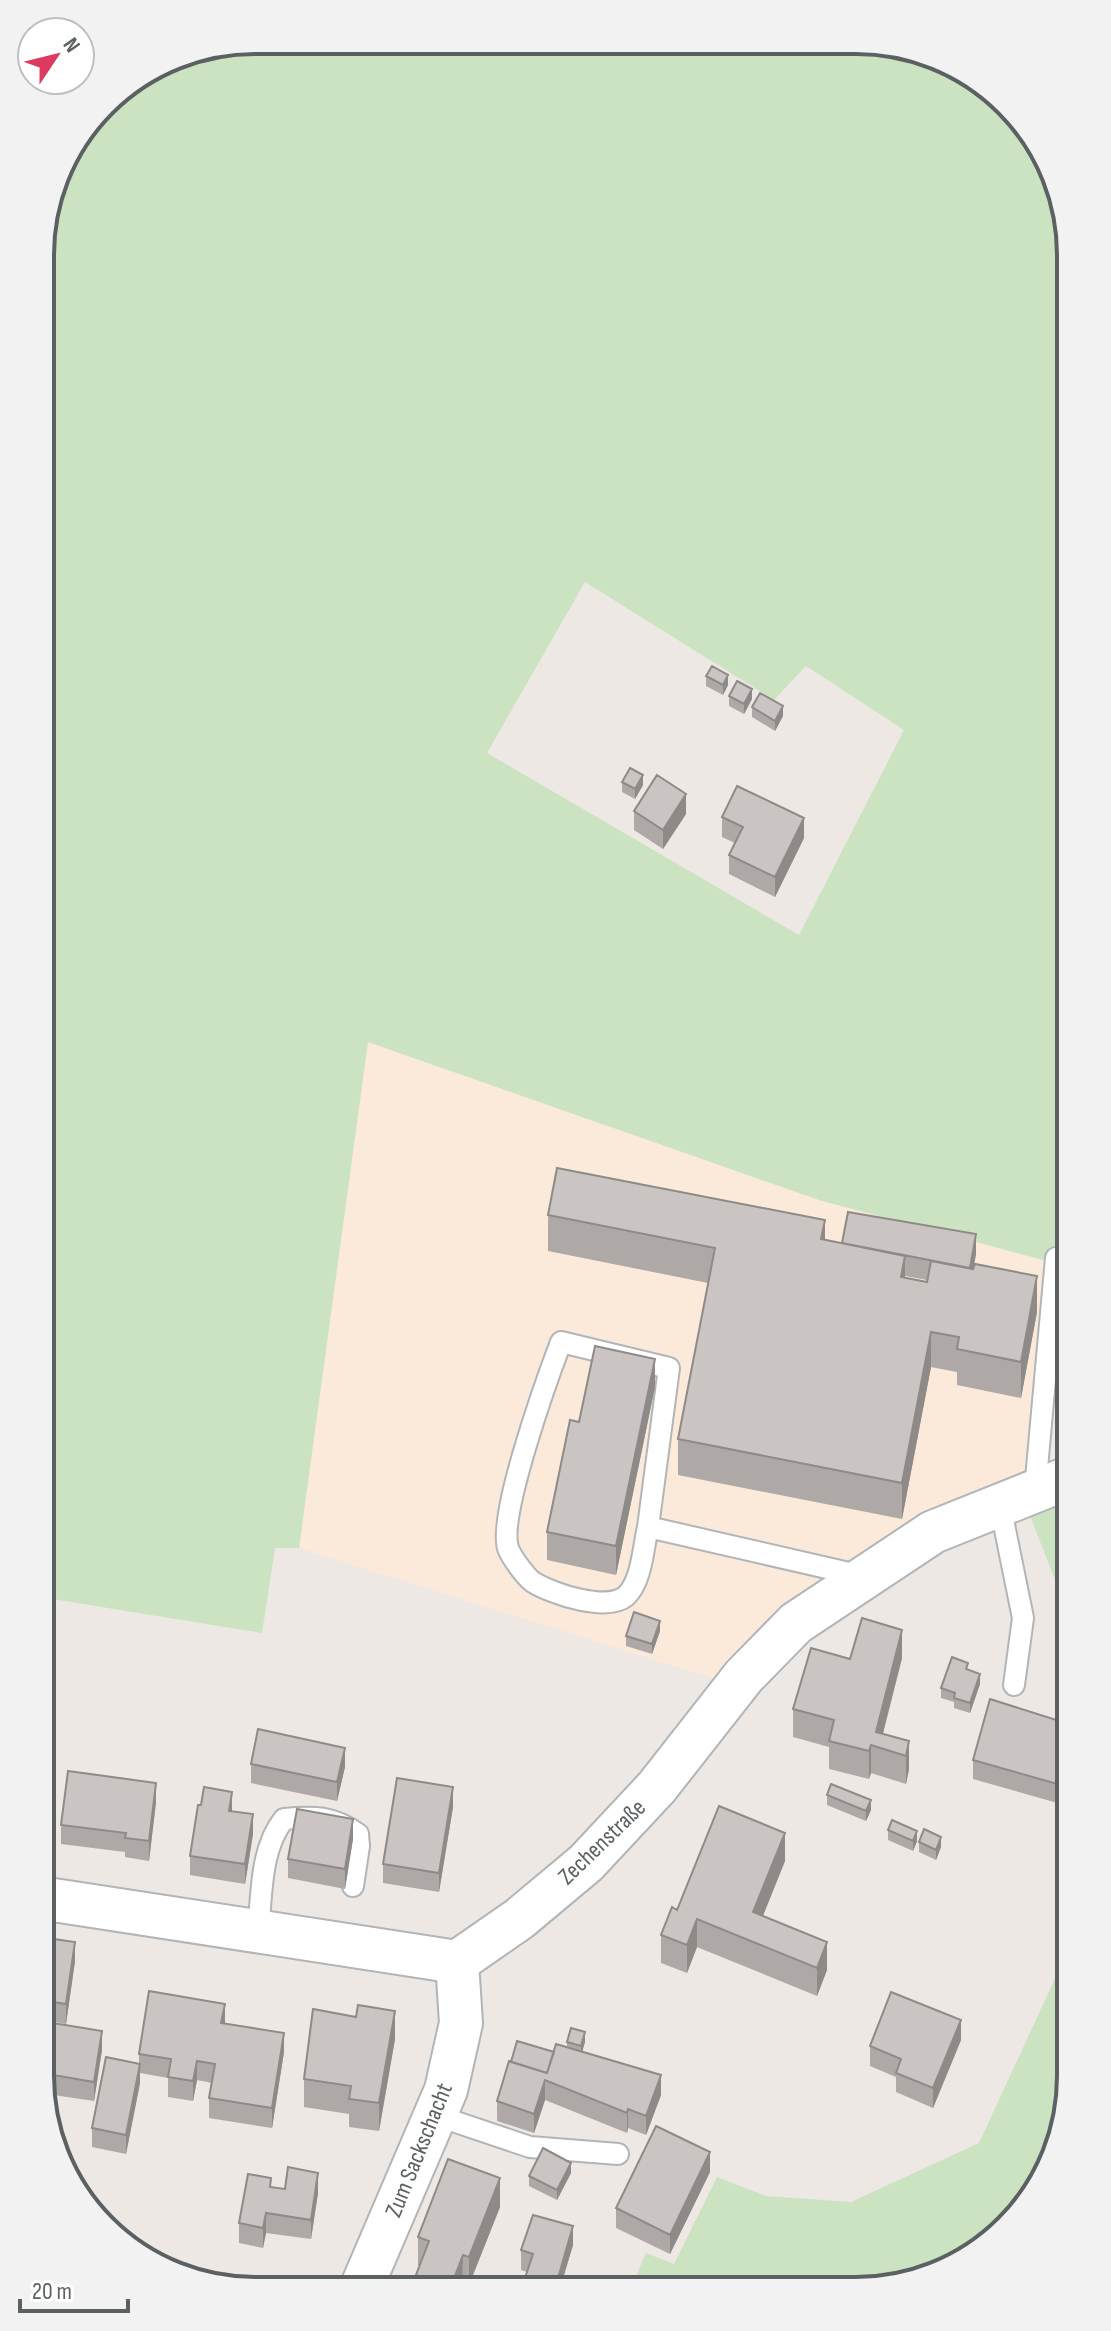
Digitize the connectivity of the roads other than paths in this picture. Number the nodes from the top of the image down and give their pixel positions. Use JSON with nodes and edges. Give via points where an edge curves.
{"nodes":[{"id":1,"x":1056,"y":1258,"type":"dead end"},
{"id":2,"x":1035,"y":1491,"type":"edge"},
{"id":3,"x":648,"y":1527,"type":"junction"},
{"id":4,"x":866,"y":1577,"type":"junction"},
{"id":5,"x":1014,"y":1685,"type":"dead end"},
{"id":6,"x":353,"y":1886,"type":"dead end"},
{"id":7,"x":54,"y":1900,"type":"edge"},
{"id":8,"x":258,"y":1932,"type":"junction"},
{"id":9,"x":457,"y":1962,"type":"junction"},
{"id":10,"x":435,"y":2115,"type":"junction"},
{"id":11,"x":618,"y":2154,"type":"dead end"},
{"id":12,"x":366,"y":2277,"type":"edge"}],
"edges":[{"from":1,"to":2,"type":"lane"},
{"from":2,"to":4,"type":"street","name":"Zechenstraße","via":[[933,1532]]},
{"from":2,"to":5,"type":"lane"},
{"from":3,"to":3,"type":"lane","via":[[669,1368],[561,1342],[507,1516],[508,1548],[531,1581],[569,1597],[599,1602],[623,1598],[635,1585]]},
{"from":3,"to":4,"type":"lane"},
{"from":4,"to":9,"type":"street","name":"Zechenstraße","via":[[796,1623],[744,1676],[657,1787],[586,1863]]},
{"from":6,"to":8,"type":"lane","via":[[358,1834],[316,1816],[284,1819],[268,1850]]},
{"from":7,"to":8,"type":"street"},
{"from":8,"to":9,"type":"street"},
{"from":9,"to":10,"type":"street","name":"Zum Sackschacht","via":[[461,2023]]},
{"from":10,"to":11,"type":"lane","via":[[530,2147]]},
{"from":10,"to":12,"type":"street","name":"Zum Sackschacht"}]}
